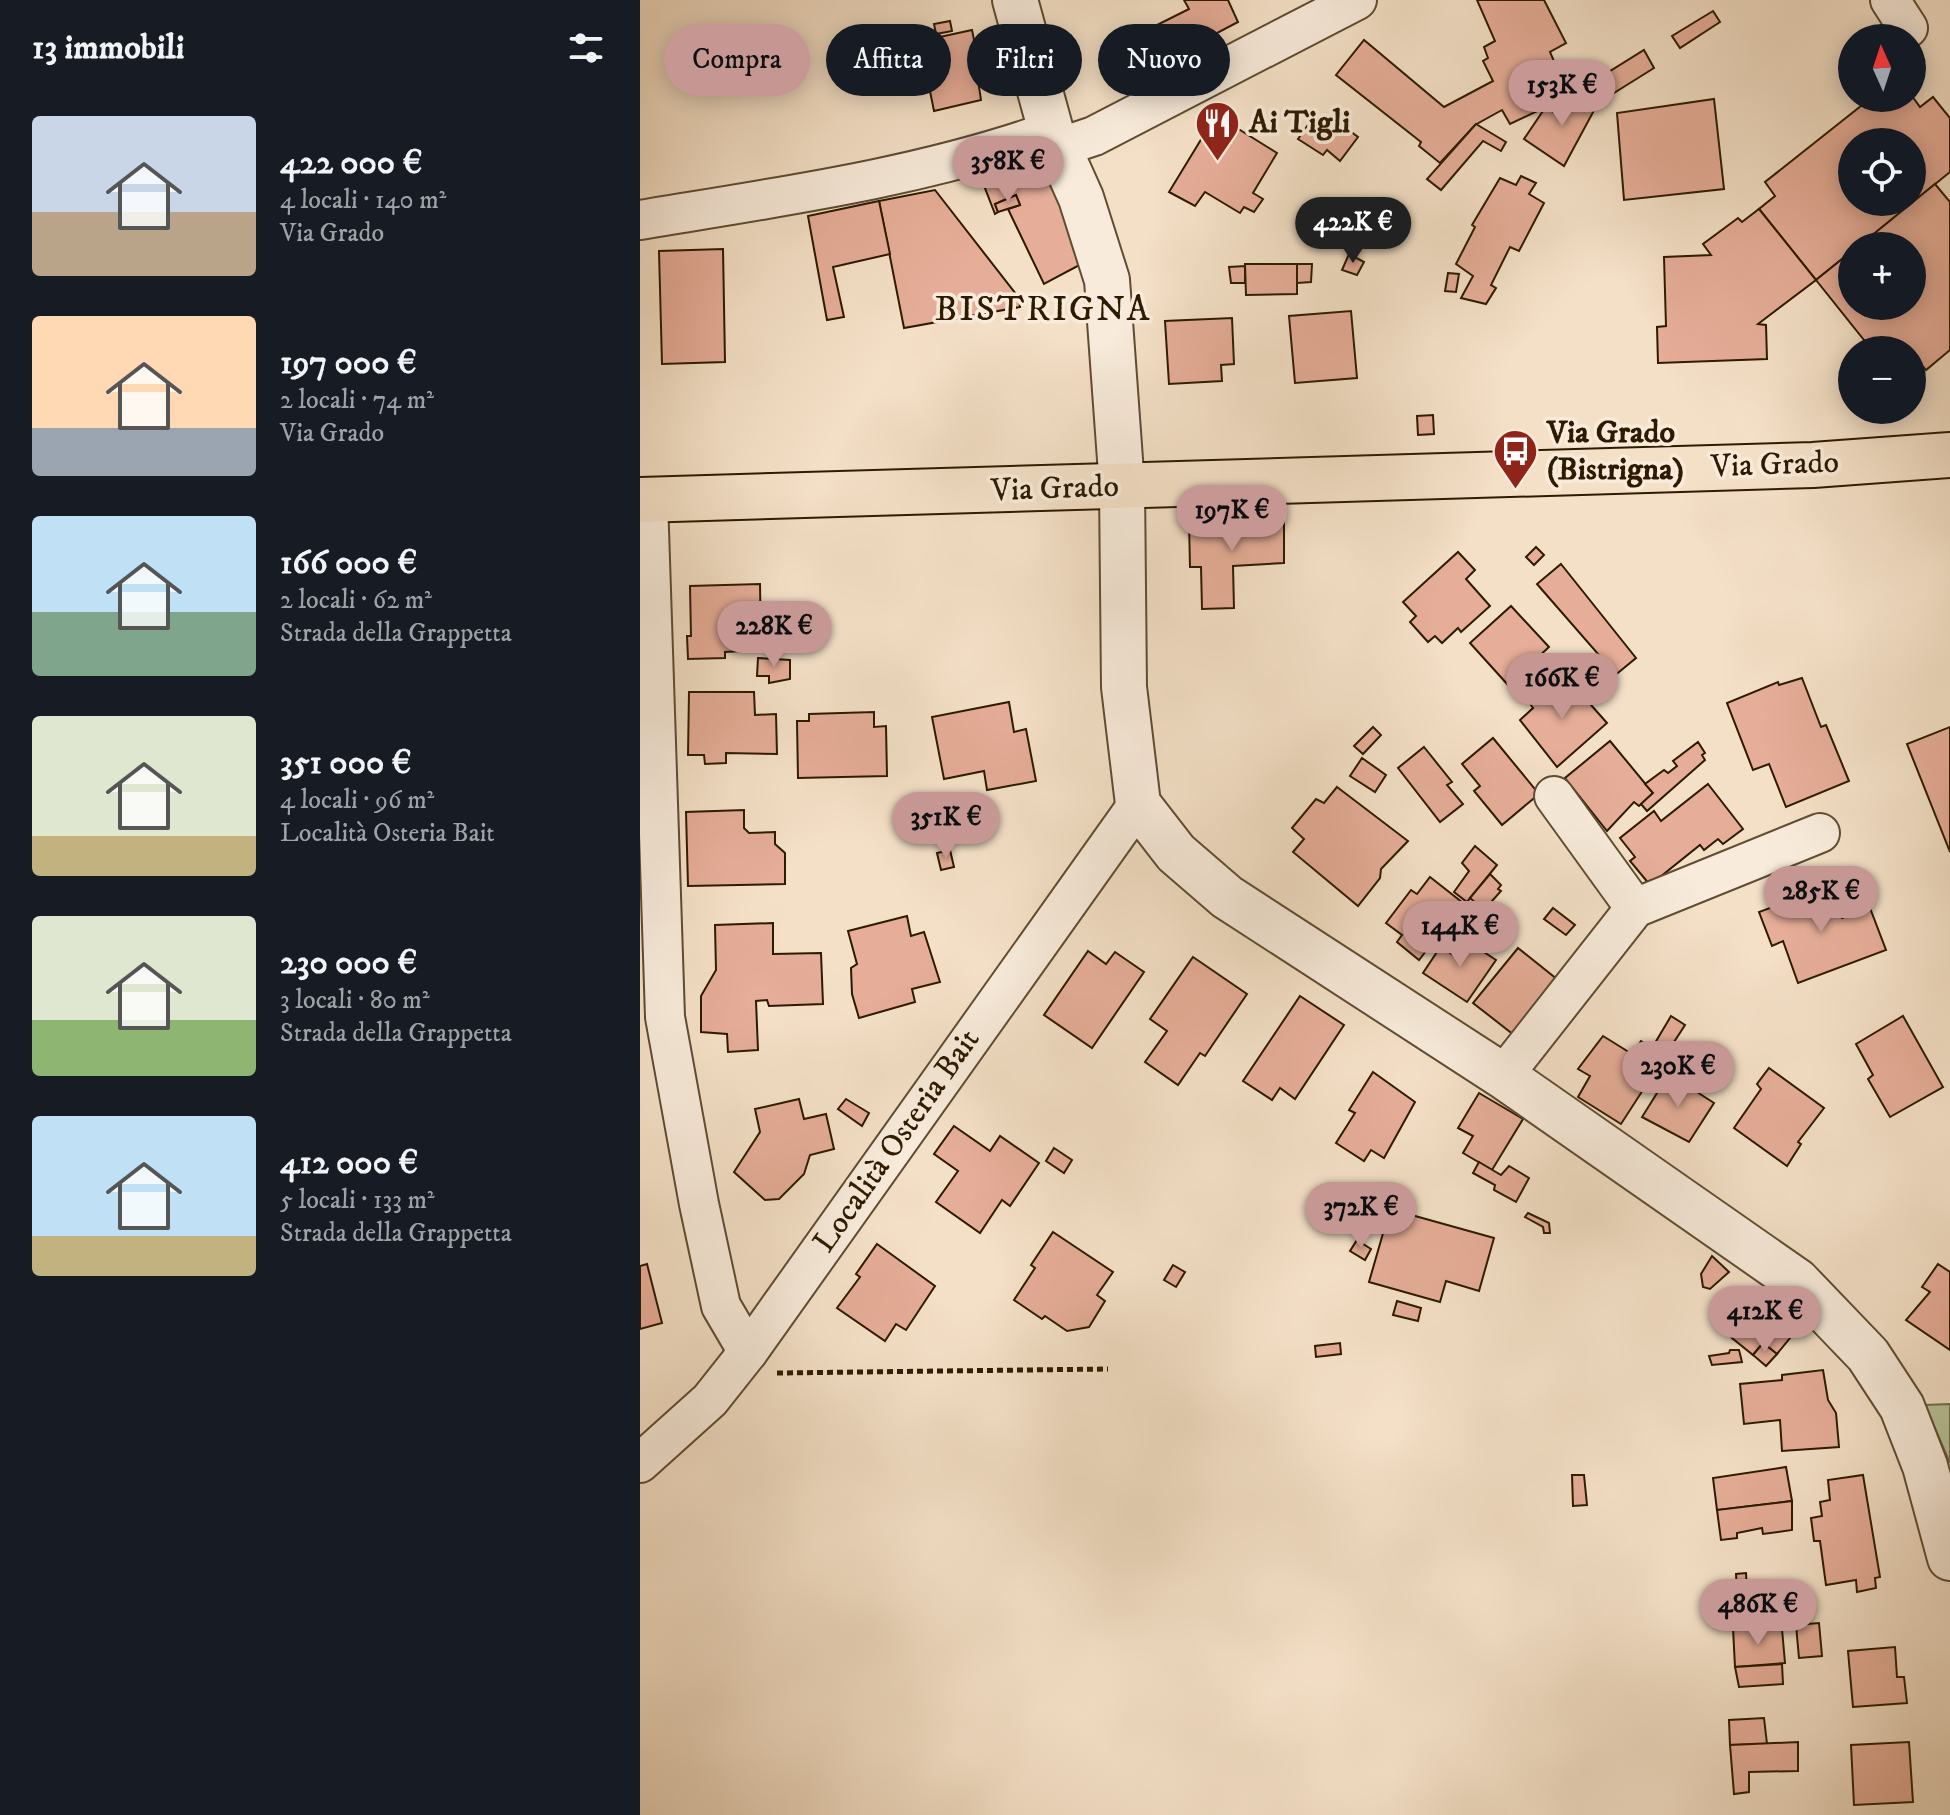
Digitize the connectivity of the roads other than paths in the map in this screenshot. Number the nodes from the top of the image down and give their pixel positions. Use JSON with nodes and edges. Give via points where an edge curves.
{"nodes":[{"id":1,"x":1015,"y":0,"type":"edge"},
{"id":2,"x":1357,"y":0,"type":"edge"},
{"id":3,"x":1054,"y":139,"type":"junction"},
{"id":4,"x":640,"y":220,"type":"edge"},
{"id":5,"x":1950,"y":455,"type":"edge"},
{"id":6,"x":1122,"y":487,"type":"junction"},
{"id":7,"x":644,"y":500,"type":"edge"},
{"id":8,"x":1554,"y":796,"type":"dead end"},
{"id":9,"x":1138,"y":804,"type":"junction"},
{"id":10,"x":1820,"y":833,"type":"dead end"},
{"id":11,"x":1635,"y":908,"type":"junction"},
{"id":12,"x":1503,"y":1076,"type":"junction"},
{"id":13,"x":744,"y":1355,"type":"junction"},
{"id":14,"x":640,"y":1463,"type":"edge"},
{"id":15,"x":1950,"y":1558,"type":"edge"}],
"edges":[{"from":1,"to":3,"type":"street"},
{"from":2,"to":3,"type":"street","via":[[1094,136]]},
{"from":3,"to":4,"type":"street","via":[[804,192]]},
{"from":3,"to":6,"type":"street","via":[[1081,198],[1107,280]]},
{"from":5,"to":6,"type":"main road","name":"Via Grado","via":[[1813,465]]},
{"from":6,"to":7,"type":"main road","name":"Via Grado"},
{"from":6,"to":9,"type":"street","via":[[1124,687]]},
{"from":7,"to":13,"type":"street","via":[[665,1017],[721,1306]]},
{"from":8,"to":11,"type":"street"},
{"from":9,"to":12,"type":"street","via":[[1176,853],[1227,897]]},
{"from":9,"to":13,"type":"street","name":"Località Osteria Bait"},
{"from":10,"to":11,"type":"street"},
{"from":11,"to":12,"type":"street"},
{"from":12,"to":15,"type":"street","via":[[1797,1281],[1835,1319],[1868,1355],[1902,1407],[1925,1466]]},
{"from":13,"to":14,"type":"street","name":"Località Osteria Bait","via":[[710,1400]]}]}
